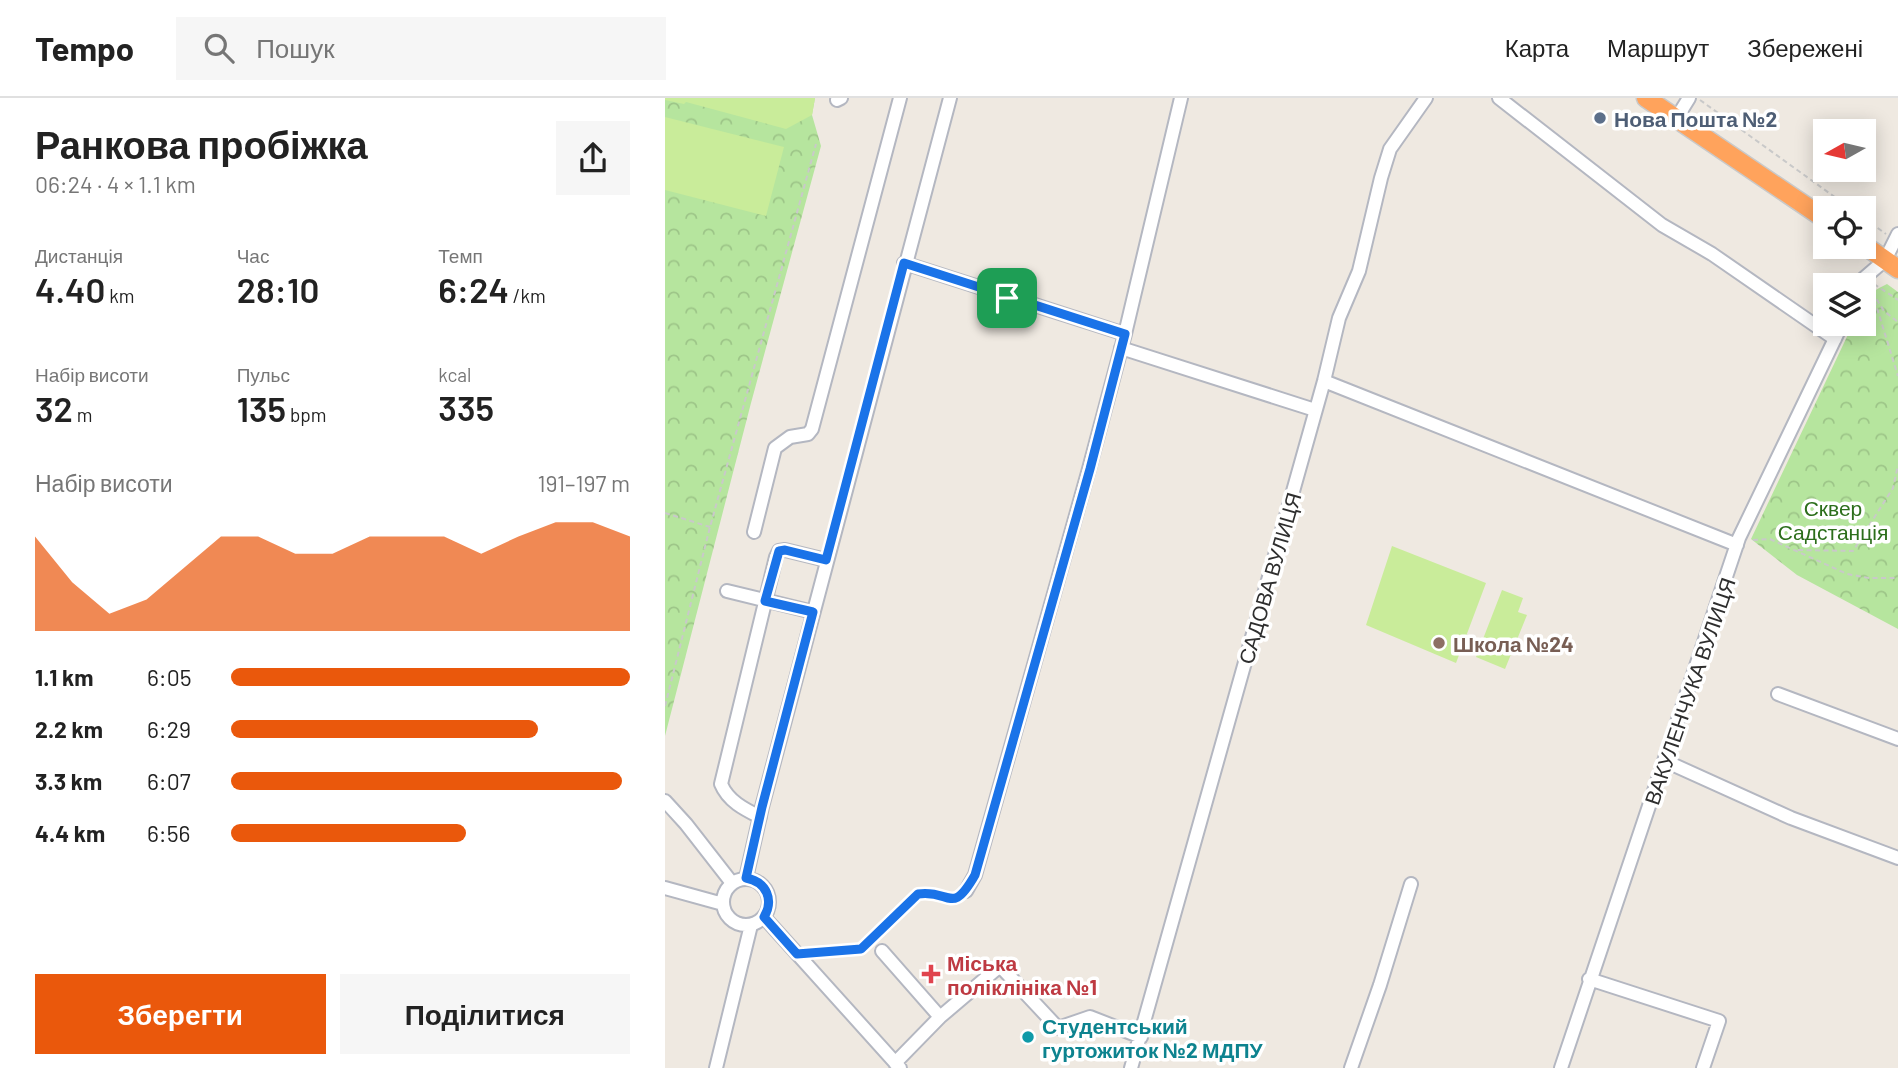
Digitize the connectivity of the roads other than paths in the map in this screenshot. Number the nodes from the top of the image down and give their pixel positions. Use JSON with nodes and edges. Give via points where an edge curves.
{"nodes":[{"id":1,"x":900,"y":98,"type":"edge"},
{"id":2,"x":950,"y":98,"type":"edge"},
{"id":3,"x":1181,"y":98,"type":"edge"},
{"id":4,"x":1426,"y":98,"type":"edge"},
{"id":5,"x":1499,"y":98,"type":"edge"},
{"id":6,"x":1646,"y":98,"type":"edge"},
{"id":7,"x":1689,"y":98,"type":"edge"},
{"id":8,"x":1676,"y":119,"type":"junction"},
{"id":9,"x":1813,"y":211,"type":"edge"},
{"id":10,"x":1897,"y":237,"type":"edge"},
{"id":11,"x":1876,"y":253,"type":"edge"},
{"id":12,"x":904,"y":263,"type":"junction"},
{"id":13,"x":1891,"y":264,"type":"edge"},
{"id":14,"x":1876,"y":273,"type":"edge"},
{"id":15,"x":1125,"y":334,"type":"junction"},
{"id":16,"x":1836,"y":336,"type":"edge"},
{"id":17,"x":1835,"y":339,"type":"junction"},
{"id":18,"x":1121,"y":348,"type":"junction"},
{"id":19,"x":1324,"y":381,"type":"junction"},
{"id":20,"x":1315,"y":410,"type":"junction"},
{"id":21,"x":754,"y":532,"type":"dead end"},
{"id":22,"x":1738,"y":542,"type":"junction"},
{"id":23,"x":826,"y":560,"type":"junction"},
{"id":24,"x":727,"y":591,"type":"dead end"},
{"id":25,"x":765,"y":601,"type":"junction"},
{"id":26,"x":813,"y":612,"type":"junction"},
{"id":27,"x":1778,"y":694,"type":"dead end"},
{"id":28,"x":1898,"y":739,"type":"edge"},
{"id":29,"x":1665,"y":761,"type":"junction"},
{"id":30,"x":665,"y":801,"type":"edge"},
{"id":31,"x":760,"y":817,"type":"junction"},
{"id":32,"x":1898,"y":858,"type":"edge"},
{"id":33,"x":746,"y":878,"type":"junction"},
{"id":34,"x":731,"y":883,"type":"junction"},
{"id":35,"x":1412,"y":884,"type":"dead end"},
{"id":36,"x":665,"y":888,"type":"edge"},
{"id":37,"x":966,"y":891,"type":"road end"},
{"id":38,"x":723,"y":904,"type":"junction"},
{"id":39,"x":764,"y":917,"type":"junction"},
{"id":40,"x":751,"y":925,"type":"junction"},
{"id":41,"x":882,"y":951,"type":"dead end"},
{"id":42,"x":1590,"y":979,"type":"junction"},
{"id":43,"x":940,"y":1017,"type":"junction"},
{"id":44,"x":1141,"y":1037,"type":"junction"},
{"id":45,"x":898,"y":1066,"type":"edge"},
{"id":46,"x":716,"y":1068,"type":"edge"},
{"id":47,"x":1131,"y":1068,"type":"edge"},
{"id":48,"x":1351,"y":1068,"type":"edge"},
{"id":49,"x":1561,"y":1068,"type":"edge"},
{"id":50,"x":1703,"y":1068,"type":"edge"}],
"edges":[{"from":1,"to":21,"type":"street","via":[[811,429],[775,448]]},
{"from":2,"to":12,"type":"street"},
{"from":3,"to":15,"type":"street"},
{"from":4,"to":19,"type":"street","name":"САДОВА ВУЛИЦЯ","via":[[1390,149],[1359,271],[1339,317]]},
{"from":5,"to":17,"type":"street","via":[[1662,225]]},
{"from":6,"to":8,"type":"highway"},
{"from":7,"to":8,"type":"street"},
{"from":8,"to":9,"type":"highway"},
{"from":10,"to":13,"type":"street"},
{"from":11,"to":13,"type":"highway"},
{"from":12,"to":15,"type":"street"},
{"from":12,"to":23,"type":"street"},
{"from":13,"to":14,"type":"street"},
{"from":15,"to":18,"type":"street"},
{"from":16,"to":17,"type":"street","name":"ВАКУЛЕНЧУКА ВУЛИЦЯ"},
{"from":17,"to":22,"type":"street","name":"ВАКУЛЕНЧУКА ВУЛИЦЯ"},
{"from":18,"to":20,"type":"street"},
{"from":18,"to":37,"type":"street","via":[[979,862]]},
{"from":19,"to":20,"type":"street","name":"САДОВА ВУЛИЦЯ"},
{"from":19,"to":22,"type":"street"},
{"from":20,"to":44,"type":"street","name":"САДОВА ВУЛИЦЯ"},
{"from":22,"to":29,"type":"street","name":"ВАКУЛЕНЧУКА ВУЛИЦЯ"},
{"from":23,"to":25,"type":"street","via":[[779,551]]},
{"from":23,"to":26,"type":"street"},
{"from":24,"to":25,"type":"street"},
{"from":25,"to":26,"type":"street"},
{"from":25,"to":31,"type":"street","via":[[721,784],[739,807]]},
{"from":26,"to":31,"type":"street"},
{"from":27,"to":28,"type":"street"},
{"from":29,"to":32,"type":"street","via":[[1791,818]]},
{"from":29,"to":42,"type":"street","name":"ВАКУЛЕНЧУКА ВУЛИЦЯ"},
{"from":30,"to":34,"type":"street"},
{"from":31,"to":33,"type":"street"},
{"from":33,"to":34,"type":"street"},
{"from":33,"to":39,"type":"street","via":[[761,884],[769,896]]},
{"from":34,"to":38,"type":"street"},
{"from":35,"to":48,"type":"street"},
{"from":36,"to":38,"type":"street"},
{"from":38,"to":40,"type":"street","via":[[729,919]]},
{"from":39,"to":40,"type":"street"},
{"from":39,"to":45,"type":"street"},
{"from":40,"to":46,"type":"street"},
{"from":41,"to":43,"type":"street"},
{"from":42,"to":49,"type":"street","name":"ВАКУЛЕНЧУКА ВУЛИЦЯ"},
{"from":42,"to":50,"type":"street","via":[[1719,1021]]},
{"from":43,"to":44,"type":"street","via":[[1000,966],[1058,1028],[1090,1017]]},
{"from":43,"to":45,"type":"street"},
{"from":44,"to":47,"type":"street","name":"САДОВА ВУЛИЦЯ"}]}
